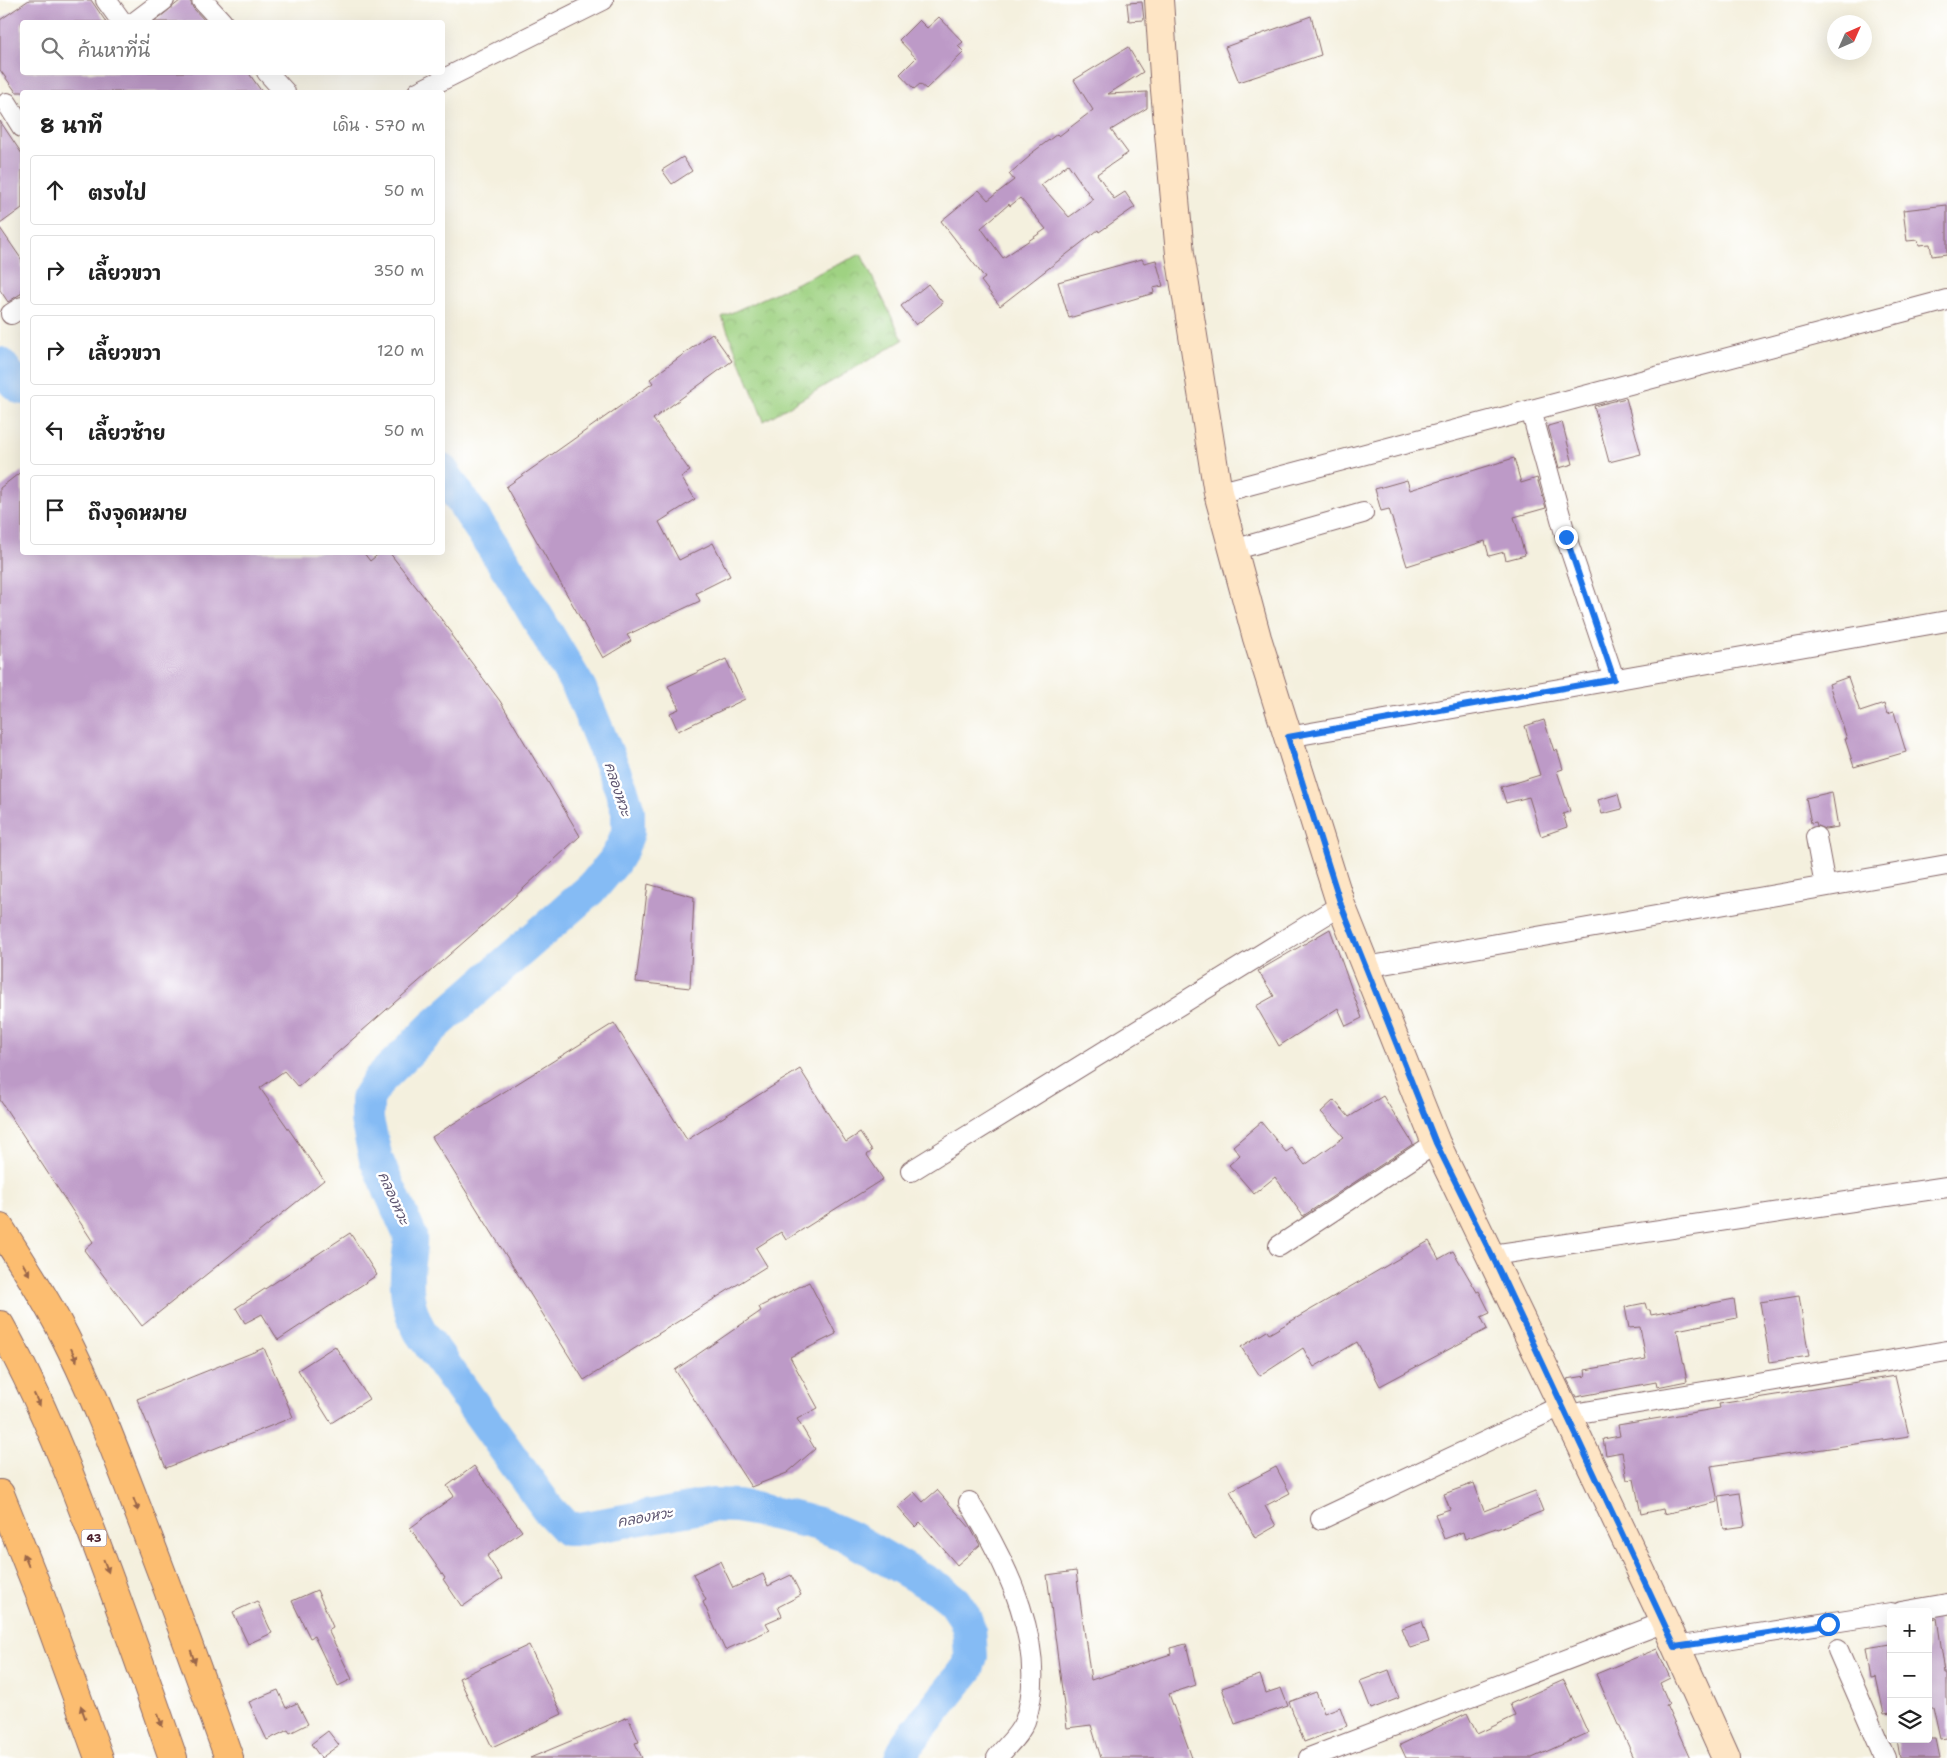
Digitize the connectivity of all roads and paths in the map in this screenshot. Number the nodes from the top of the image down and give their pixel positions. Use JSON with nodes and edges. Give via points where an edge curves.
{"nodes":[{"id":1,"x":106,"y":0,"type":"edge"},
{"id":2,"x":164,"y":0,"type":"edge"},
{"id":3,"x":202,"y":0,"type":"edge"},
{"id":4,"x":604,"y":0,"type":"edge"},
{"id":5,"x":1159,"y":0,"type":"edge"},
{"id":6,"x":121,"y":20,"type":"edge"},
{"id":7,"x":138,"y":20,"type":"edge"},
{"id":8,"x":220,"y":20,"type":"edge"},
{"id":9,"x":270,"y":75,"type":"edge"},
{"id":10,"x":283,"y":90,"type":"edge"},
{"id":11,"x":422,"y":90,"type":"edge"},
{"id":12,"x":2,"y":102,"type":"edge"},
{"id":13,"x":20,"y":124,"type":"edge"},
{"id":14,"x":1947,"y":300,"type":"edge"},
{"id":15,"x":1531,"y":410,"type":"junction"},
{"id":16,"x":1218,"y":493,"type":"junction"},
{"id":17,"x":1363,"y":513,"type":"dead end"},
{"id":18,"x":1233,"y":550,"type":"junction"},
{"id":19,"x":1947,"y":620,"type":"edge"},
{"id":20,"x":1614,"y":679,"type":"junction"},
{"id":21,"x":1288,"y":737,"type":"junction"},
{"id":22,"x":1816,"y":837,"type":"dead end"},
{"id":23,"x":1947,"y":865,"type":"edge"},
{"id":24,"x":1825,"y":886,"type":"junction"},
{"id":25,"x":1341,"y":905,"type":"junction"},
{"id":26,"x":1366,"y":967,"type":"junction"},
{"id":27,"x":1436,"y":1143,"type":"junction"},
{"id":28,"x":911,"y":1171,"type":"dead end"},
{"id":29,"x":1947,"y":1187,"type":"edge"},
{"id":30,"x":0,"y":1228,"type":"edge"},
{"id":31,"x":1279,"y":1246,"type":"dead end"},
{"id":32,"x":1492,"y":1255,"type":"junction"},
{"id":33,"x":0,"y":1325,"type":"edge"},
{"id":34,"x":1947,"y":1351,"type":"edge"},
{"id":35,"x":1565,"y":1410,"type":"junction"},
{"id":36,"x":0,"y":1494,"type":"edge"},
{"id":37,"x":969,"y":1502,"type":"dead end"},
{"id":38,"x":1322,"y":1519,"type":"dead end"},
{"id":39,"x":1947,"y":1604,"type":"edge"},
{"id":40,"x":1924,"y":1608,"type":"edge"},
{"id":41,"x":1887,"y":1615,"type":"edge"},
{"id":42,"x":1665,"y":1622,"type":"junction"},
{"id":43,"x":1675,"y":1647,"type":"junction"},
{"id":44,"x":1838,"y":1650,"type":"dead end"},
{"id":45,"x":99,"y":1758,"type":"edge"},
{"id":46,"x":173,"y":1758,"type":"edge"},
{"id":47,"x":228,"y":1758,"type":"edge"},
{"id":48,"x":998,"y":1758,"type":"edge"},
{"id":49,"x":1309,"y":1758,"type":"edge"},
{"id":50,"x":1726,"y":1758,"type":"edge"},
{"id":51,"x":1884,"y":1758,"type":"edge"}],
"edges":[{"from":1,"to":6,"type":"street"},
{"from":2,"to":7,"type":"street"},
{"from":3,"to":8,"type":"street"},
{"from":4,"to":11,"type":"street"},
{"from":5,"to":16,"type":"street","via":[[1180,254]]},
{"from":9,"to":10,"type":"street"},
{"from":12,"to":13,"type":"street"},
{"from":14,"to":15,"type":"street"},
{"from":15,"to":16,"type":"street"},
{"from":15,"to":20,"type":"street","via":[[1566,537]]},
{"from":16,"to":18,"type":"street"},
{"from":17,"to":18,"type":"street"},
{"from":18,"to":21,"type":"street"},
{"from":19,"to":20,"type":"street"},
{"from":20,"to":21,"type":"street"},
{"from":21,"to":25,"type":"street"},
{"from":22,"to":24,"type":"street"},
{"from":23,"to":24,"type":"street"},
{"from":24,"to":26,"type":"street"},
{"from":25,"to":26,"type":"street"},
{"from":25,"to":28,"type":"street"},
{"from":26,"to":27,"type":"street"},
{"from":27,"to":31,"type":"street"},
{"from":27,"to":32,"type":"street"},
{"from":29,"to":32,"type":"street"},
{"from":30,"to":47,"type":"highway","one_way":true,"via":[[71,1348],[98,1410],[180,1618]]},
{"from":32,"to":35,"type":"street"},
{"from":33,"to":46,"type":"highway","number":"43","one_way":true,"via":[[62,1453],[108,1572]]},
{"from":34,"to":35,"type":"street"},
{"from":35,"to":38,"type":"street"},
{"from":35,"to":42,"type":"street"},
{"from":45,"to":36,"type":"highway","one_way":true},
{"from":37,"to":48,"type":"street","via":[[1009,1575],[1022,1611],[1030,1654],[1030,1690],[1024,1723]]},
{"from":39,"to":40,"type":"street"},
{"from":41,"to":43,"type":"street"},
{"from":42,"to":43,"type":"street"},
{"from":42,"to":49,"type":"street"},
{"from":43,"to":50,"type":"street"},
{"from":44,"to":51,"type":"street"}]}
